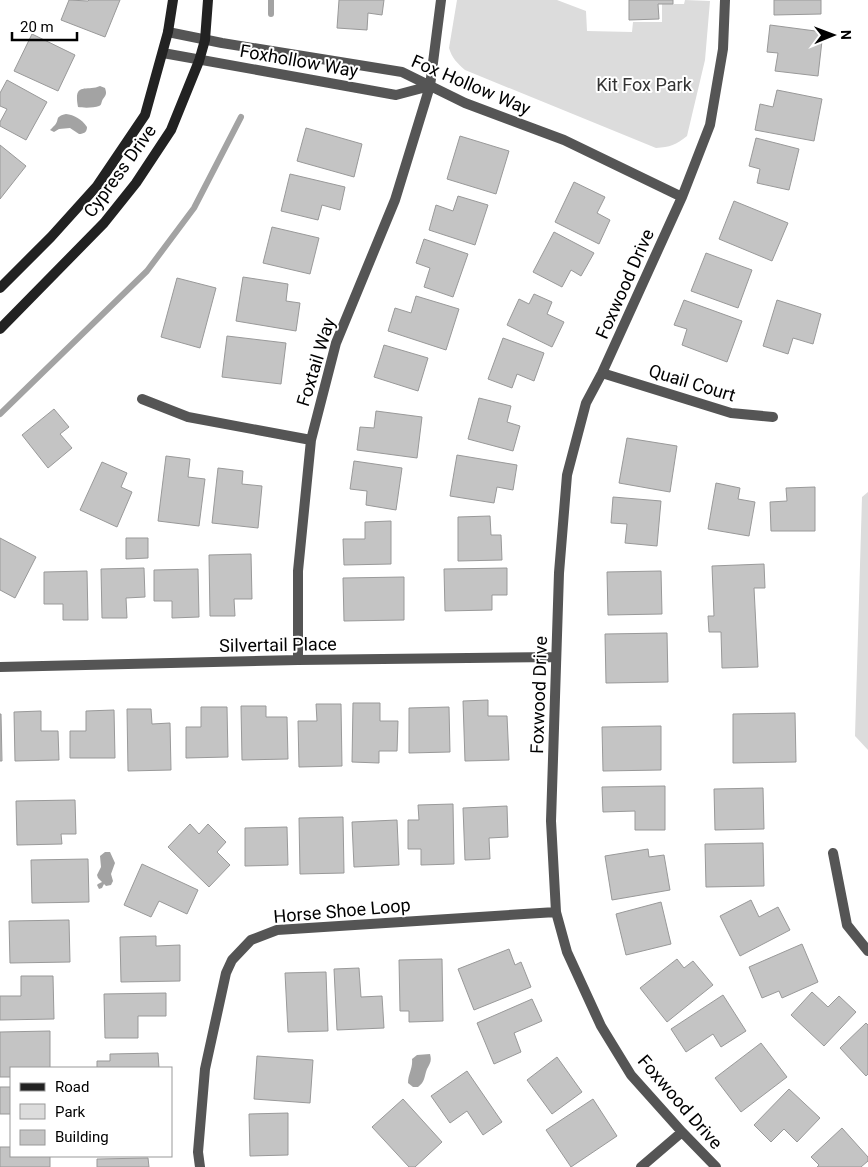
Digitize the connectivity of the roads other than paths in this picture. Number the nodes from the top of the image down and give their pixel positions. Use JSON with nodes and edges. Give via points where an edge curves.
{"nodes":[{"id":1,"x":173,"y":0,"type":"edge"},
{"id":2,"x":208,"y":0,"type":"edge"},
{"id":3,"x":441,"y":0,"type":"edge"},
{"id":4,"x":725,"y":0,"type":"edge"},
{"id":5,"x":168,"y":32,"type":"junction"},
{"id":6,"x":205,"y":40,"type":"junction"},
{"id":7,"x":162,"y":53,"type":"junction"},
{"id":8,"x":199,"y":60,"type":"junction"},
{"id":9,"x":430,"y":86,"type":"junction"},
{"id":10,"x":682,"y":197,"type":"junction"},
{"id":11,"x":0,"y":288,"type":"edge"},
{"id":12,"x":0,"y":329,"type":"edge"},
{"id":13,"x":602,"y":372,"type":"junction"},
{"id":14,"x":142,"y":399,"type":"dead end"},
{"id":15,"x":773,"y":417,"type":"dead end"},
{"id":16,"x":311,"y":440,"type":"junction"},
{"id":17,"x":556,"y":657,"type":"junction"},
{"id":18,"x":298,"y":660,"type":"junction"},
{"id":19,"x":0,"y":667,"type":"edge"},
{"id":20,"x":833,"y":853,"type":"dead end"},
{"id":21,"x":556,"y":912,"type":"junction"},
{"id":22,"x":868,"y":951,"type":"edge"},
{"id":23,"x":682,"y":1132,"type":"junction"},
{"id":24,"x":200,"y":1167,"type":"edge"},
{"id":25,"x":641,"y":1167,"type":"edge"},
{"id":26,"x":716,"y":1167,"type":"edge"}],
"edges":[{"from":1,"to":5,"type":"street","name":"Cypress Drive"},
{"from":2,"to":6,"type":"street","name":"Cypress Drive"},
{"from":3,"to":9,"type":"street","name":"Foxtail Way"},
{"from":4,"to":10,"type":"street","name":"Foxwood Drive","via":[[724,48],[710,125]]},
{"from":5,"to":6,"type":"street"},
{"from":5,"to":7,"type":"street","name":"Cypress Drive"},
{"from":6,"to":8,"type":"street","name":"Cypress Drive"},
{"from":6,"to":9,"type":"street","name":"Fox Hollow Way","via":[[402,72]]},
{"from":7,"to":8,"type":"street","name":"Foxhollow Way"},
{"from":7,"to":11,"type":"street","name":"Cypress Drive","via":[[145,115],[97,186],[51,238]]},
{"from":8,"to":9,"type":"street","name":"Foxhollow Way","via":[[396,95]]},
{"from":8,"to":12,"type":"street","name":"Cypress Drive","via":[[171,130],[136,183],[104,223]]},
{"from":9,"to":10,"type":"street","name":"Fox Hollow Way","via":[[465,103],[564,140]]},
{"from":9,"to":16,"type":"street","name":"Foxtail Way","via":[[395,200],[336,343]]},
{"from":10,"to":13,"type":"street","name":"Foxwood Drive"},
{"from":13,"to":15,"type":"street","name":"Quail Court","via":[[731,413]]},
{"from":13,"to":17,"type":"street","name":"Foxwood Drive","via":[[586,403],[567,475]]},
{"from":14,"to":16,"type":"street","via":[[188,417]]},
{"from":16,"to":18,"type":"street","name":"Foxtail Way","via":[[298,571]]},
{"from":17,"to":18,"type":"street","name":"Silvertail Place"},
{"from":17,"to":21,"type":"street","name":"Foxwood Drive","via":[[552,821]]},
{"from":18,"to":19,"type":"street","name":"Silvertail Place"},
{"from":20,"to":22,"type":"street","via":[[847,925]]},
{"from":21,"to":23,"type":"street","name":"Foxwood Drive","via":[[567,952],[601,1026],[631,1075]]},
{"from":21,"to":24,"type":"street","name":"Horse Shoe Loop","via":[[277,930],[251,940],[232,960],[226,973],[205,1069],[198,1152]]},
{"from":23,"to":25,"type":"street"},
{"from":23,"to":26,"type":"street","name":"Foxwood Drive"}]}
